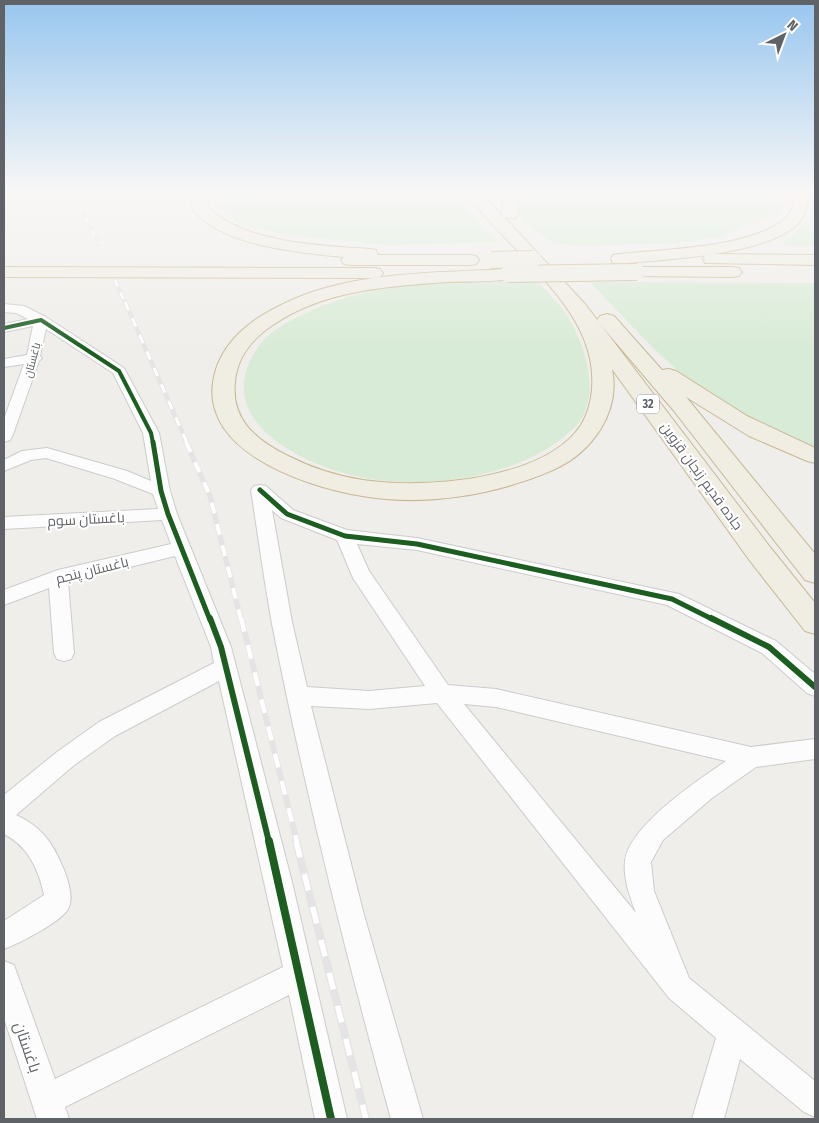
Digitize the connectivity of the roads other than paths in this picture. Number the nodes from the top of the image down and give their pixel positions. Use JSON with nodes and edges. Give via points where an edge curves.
{"nodes":[{"id":1,"x":288,"y":244,"type":"edge"},
{"id":2,"x":520,"y":244,"type":"edge"},
{"id":3,"x":537,"y":244,"type":"edge"},
{"id":4,"x":727,"y":244,"type":"edge"},
{"id":5,"x":4,"y":259,"type":"edge"},
{"id":6,"x":619,"y":259,"type":"junction"},
{"id":7,"x":467,"y":260,"type":"junction"},
{"id":8,"x":815,"y":260,"type":"edge"},
{"id":9,"x":4,"y":272,"type":"edge"},
{"id":10,"x":754,"y":272,"type":"junction"},
{"id":11,"x":815,"y":272,"type":"edge"},
{"id":12,"x":508,"y":274,"type":"junction"},
{"id":13,"x":815,"y":276,"type":"edge"},
{"id":14,"x":4,"y":308,"type":"edge"},
{"id":15,"x":578,"y":308,"type":"junction"},
{"id":16,"x":41,"y":320,"type":"junction"},
{"id":17,"x":4,"y":328,"type":"edge"},
{"id":18,"x":629,"y":345,"type":"junction"},
{"id":19,"x":35,"y":358,"type":"junction"},
{"id":20,"x":4,"y":363,"type":"edge"},
{"id":21,"x":22,"y":397,"type":"junction"},
{"id":22,"x":4,"y":400,"type":"edge"},
{"id":23,"x":4,"y":437,"type":"edge"},
{"id":24,"x":815,"y":456,"type":"edge"},
{"id":25,"x":4,"y":466,"type":"edge"},
{"id":26,"x":161,"y":491,"type":"junction"},
{"id":27,"x":168,"y":514,"type":"junction"},
{"id":28,"x":4,"y":523,"type":"edge"},
{"id":29,"x":345,"y":536,"type":"junction"},
{"id":30,"x":181,"y":548,"type":"junction"},
{"id":31,"x":815,"y":573,"type":"edge"},
{"id":32,"x":58,"y":577,"type":"junction"},
{"id":33,"x":4,"y":598,"type":"edge"},
{"id":34,"x":815,"y":623,"type":"edge"},
{"id":35,"x":64,"y":653,"type":"dead end"},
{"id":36,"x":226,"y":667,"type":"junction"},
{"id":37,"x":815,"y":687,"type":"edge"},
{"id":38,"x":442,"y":693,"type":"junction"},
{"id":39,"x":298,"y":696,"type":"junction"},
{"id":40,"x":815,"y":748,"type":"edge"},
{"id":41,"x":751,"y":757,"type":"junction"},
{"id":42,"x":4,"y":810,"type":"edge"},
{"id":43,"x":4,"y":822,"type":"edge"},
{"id":44,"x":4,"y":935,"type":"edge"},
{"id":45,"x":4,"y":974,"type":"edge"},
{"id":46,"x":298,"y":975,"type":"junction"},
{"id":47,"x":679,"y":988,"type":"junction"},
{"id":48,"x":732,"y":1034,"type":"junction"},
{"id":49,"x":815,"y":1101,"type":"edge"},
{"id":50,"x":49,"y":1110,"type":"edge"},
{"id":51,"x":331,"y":1119,"type":"edge"},
{"id":52,"x":407,"y":1119,"type":"edge"},
{"id":53,"x":708,"y":1119,"type":"edge"}],
"edges":[{"from":1,"to":7,"type":"highway","via":[[321,251]]},
{"from":2,"to":15,"type":"highway","name":"جاده قدیم زنجان قزوین","number":"32"},
{"from":3,"to":18,"type":"highway","name":"جاده قدیم زنجان قزوین","number":"32"},
{"from":4,"to":6,"type":"highway"},
{"from":5,"to":7,"type":"highway"},
{"from":6,"to":7,"type":"highway","bridge":true},
{"from":6,"to":8,"type":"highway"},
{"from":9,"to":12,"type":"highway"},
{"from":10,"to":11,"type":"highway"},
{"from":10,"to":12,"type":"highway","bridge":true},
{"from":10,"to":13,"type":"highway"},
{"from":12,"to":15,"type":"highway","via":[[407,281],[346,290],[276,315],[236,347],[224,372],[223,402],[230,417],[241,435],[282,464],[342,485],[377,490],[453,490],[521,474],[553,462],[570,451],[585,436],[601,409],[603,382],[599,352]]},
{"from":14,"to":16,"type":"street","via":[[19,309]]},
{"from":15,"to":34,"type":"highway","name":"جاده قدیم زنجان قزوین","number":"32"},
{"from":16,"to":17,"type":"street"},
{"from":16,"to":19,"type":"street","name":"باغستان"},
{"from":16,"to":26,"type":"street","via":[[119,371],[151,433]]},
{"from":18,"to":24,"type":"highway","via":[[691,392],[787,446]]},
{"from":18,"to":31,"type":"highway","name":"جاده قدیم زنجان قزوین","number":"32","via":[[682,406]]},
{"from":19,"to":20,"type":"street"},
{"from":19,"to":21,"type":"street","name":"باغستان"},
{"from":21,"to":22,"type":"street"},
{"from":21,"to":23,"type":"street","name":"باغستان"},
{"from":25,"to":26,"type":"street","via":[[47,452]]},
{"from":26,"to":27,"type":"street"},
{"from":27,"to":28,"type":"street","name":"باغستان سوم"},
{"from":27,"to":30,"type":"street"},
{"from":29,"to":37,"type":"street","via":[[417,544],[672,599],[769,647]]},
{"from":29,"to":38,"type":"street","via":[[360,573]]},
{"from":29,"to":39,"type":"street","via":[[286,514],[260,490]]},
{"from":30,"to":32,"type":"street","name":"باغستان پنجم"},
{"from":30,"to":36,"type":"street"},
{"from":32,"to":33,"type":"street","name":"باغستان پنجم"},
{"from":32,"to":35,"type":"street"},
{"from":36,"to":42,"type":"street","via":[[107,729]]},
{"from":36,"to":46,"type":"street","via":[[279,882]]},
{"from":38,"to":39,"type":"street","via":[[369,700]]},
{"from":38,"to":41,"type":"street","via":[[496,698]]},
{"from":38,"to":47,"type":"street"},
{"from":39,"to":52,"type":"street","via":[[350,916]]},
{"from":40,"to":41,"type":"street"},
{"from":41,"to":47,"type":"street","via":[[703,790],[654,832],[638,860],[642,891]]},
{"from":43,"to":44,"type":"street","via":[[21,828],[33,840],[54,876],[58,901]]},
{"from":45,"to":50,"type":"street","name":"باغستان"},
{"from":46,"to":50,"type":"street"},
{"from":46,"to":51,"type":"street"},
{"from":47,"to":48,"type":"street"},
{"from":48,"to":49,"type":"street"},
{"from":48,"to":53,"type":"street"}]}
